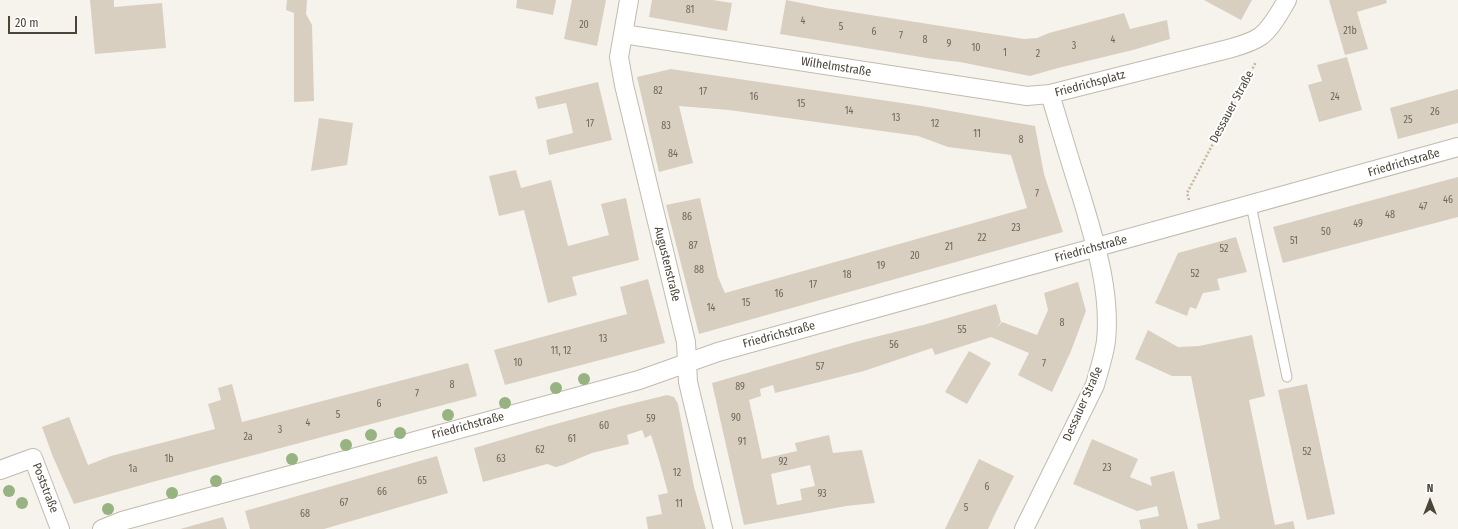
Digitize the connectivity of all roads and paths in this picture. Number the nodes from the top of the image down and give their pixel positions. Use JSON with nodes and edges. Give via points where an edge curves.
{"nodes":[{"id":1,"x":629,"y":0,"type":"edge"},
{"id":2,"x":1287,"y":0,"type":"edge"},
{"id":3,"x":622,"y":34,"type":"junction"},
{"id":4,"x":1261,"y":36,"type":"junction"},
{"id":5,"x":1050,"y":94,"type":"junction"},
{"id":6,"x":1458,"y":148,"type":"edge"},
{"id":7,"x":1251,"y":205,"type":"junction"},
{"id":8,"x":1195,"y":221,"type":"junction"},
{"id":9,"x":1096,"y":247,"type":"junction"},
{"id":10,"x":687,"y":362,"type":"junction"},
{"id":11,"x":1287,"y":377,"type":"dead end"},
{"id":12,"x":0,"y":470,"type":"edge"},
{"id":13,"x":60,"y":529,"type":"edge"},
{"id":14,"x":102,"y":529,"type":"edge"},
{"id":15,"x":722,"y":529,"type":"edge"},
{"id":16,"x":1024,"y":529,"type":"edge"}],
"edges":[{"from":1,"to":3,"type":"street","name":"Augustenstraße"},
{"from":2,"to":4,"type":"street","via":[[1277,18]]},
{"from":3,"to":5,"type":"street","name":"Wilhelmstraße","via":[[1027,96]]},
{"from":3,"to":10,"type":"street","name":"Augustenstraße","via":[[619,57],[624,85],[686,342]]},
{"from":4,"to":5,"type":"street","name":"Friedrichsplatz","via":[[1228,49]]},
{"from":4,"to":8,"type":"path","name":"Dessauer Straße","via":[[1266,49],[1254,66],[1187,193]]},
{"from":5,"to":9,"type":"street","name":"Friedrichsplatz"},
{"from":6,"to":7,"type":"street","name":"Friedrichstraße"},
{"from":7,"to":8,"type":"street","name":"Friedrichstraße"},
{"from":7,"to":11,"type":"lane"},
{"from":8,"to":9,"type":"street","name":"Friedrichstraße"},
{"from":9,"to":10,"type":"street","name":"Friedrichstraße"},
{"from":9,"to":16,"type":"street","name":"Dessauer Straße","via":[[1106,304],[1106,341],[1101,366],[1095,385]]},
{"from":10,"to":14,"type":"street","name":"Friedrichstraße","via":[[639,380],[122,521]]},
{"from":10,"to":15,"type":"street","name":"Augustenstraße","via":[[688,382]]},
{"from":12,"to":13,"type":"street","name":"Poststraße","via":[[34,458]]}]}
